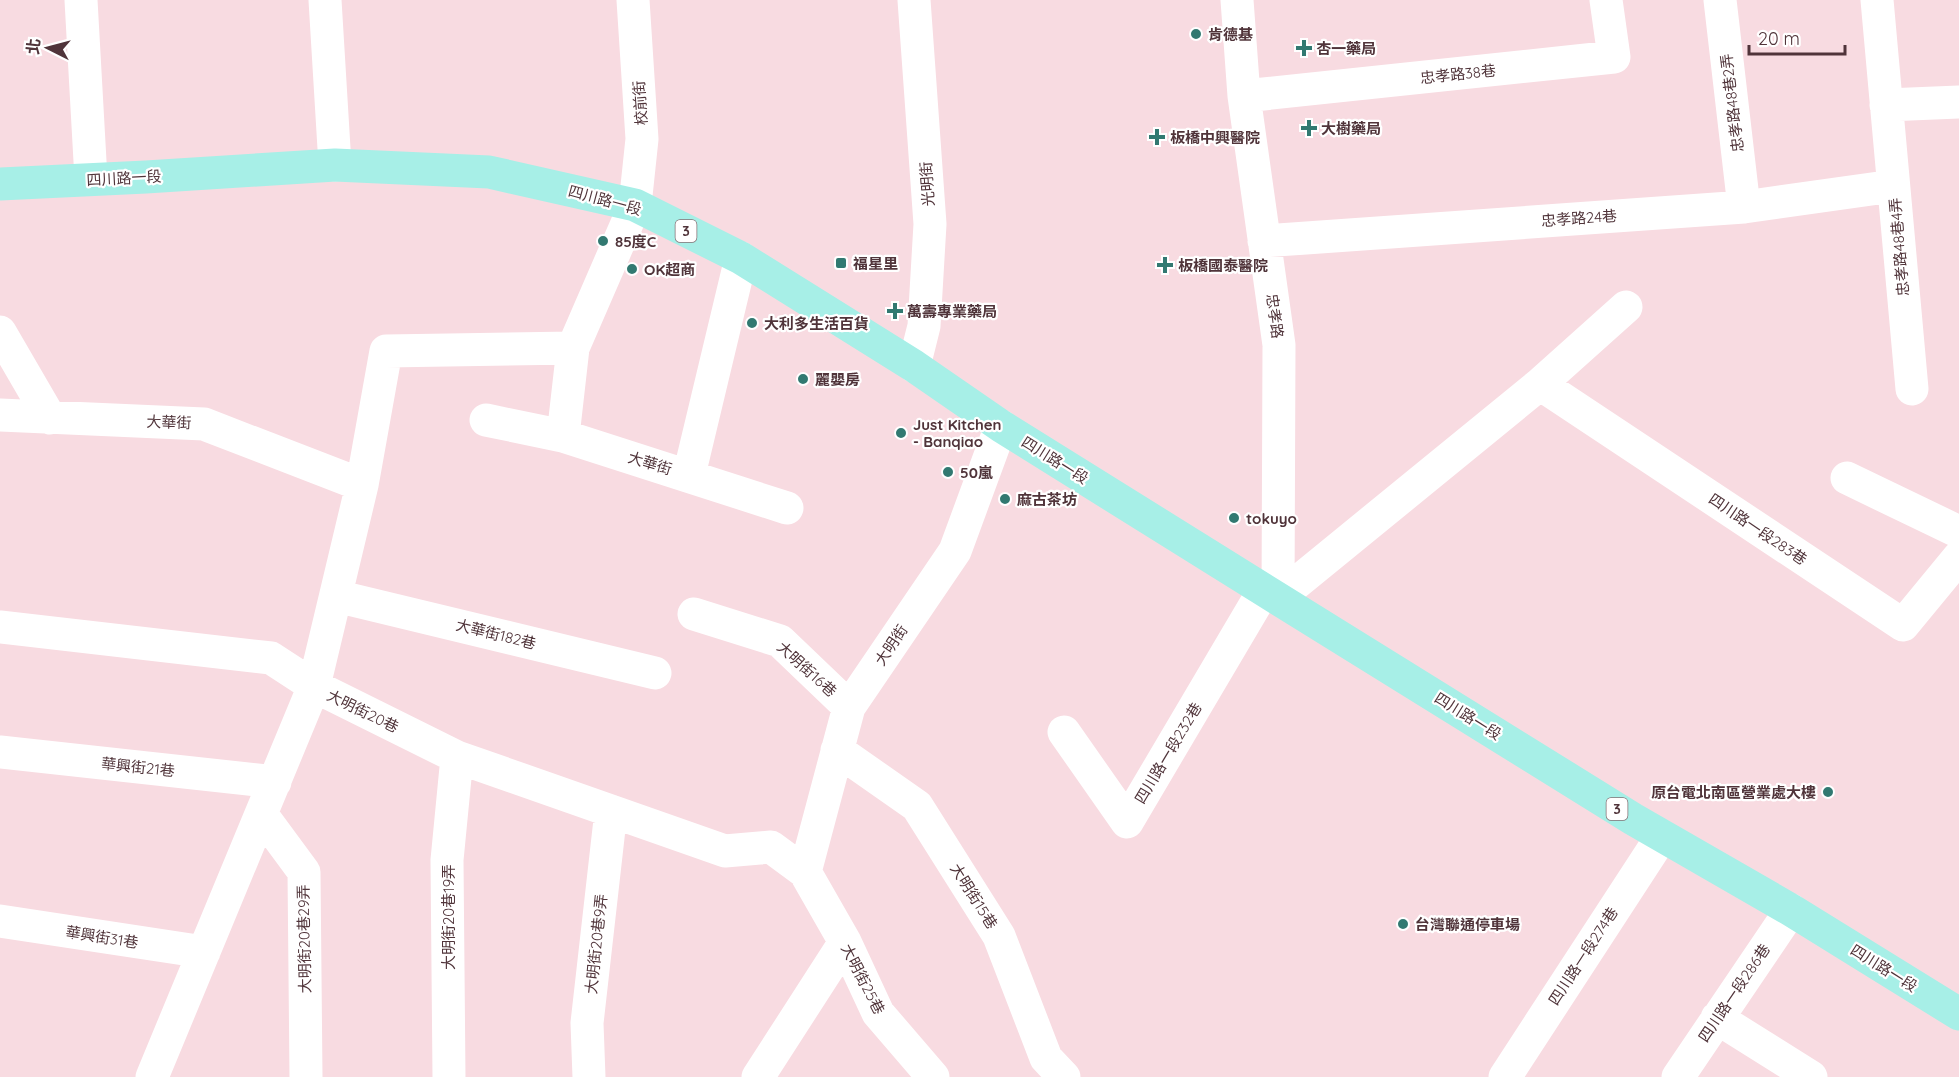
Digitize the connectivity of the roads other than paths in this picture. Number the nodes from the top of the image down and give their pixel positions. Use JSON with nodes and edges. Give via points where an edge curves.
{"nodes":[{"id":1,"x":81,"y":0,"type":"edge"},
{"id":2,"x":325,"y":0,"type":"edge"},
{"id":3,"x":633,"y":0,"type":"edge"},
{"id":4,"x":914,"y":0,"type":"edge"},
{"id":5,"x":1237,"y":0,"type":"edge"},
{"id":6,"x":1606,"y":0,"type":"edge"},
{"id":7,"x":1720,"y":0,"type":"edge"},
{"id":8,"x":1877,"y":0,"type":"edge"},
{"id":9,"x":1244,"y":96,"type":"junction"},
{"id":10,"x":1959,"y":102,"type":"edge"},
{"id":11,"x":1886,"y":105,"type":"junction"},
{"id":12,"x":335,"y":165,"type":"junction"},
{"id":13,"x":91,"y":179,"type":"junction"},
{"id":14,"x":0,"y":184,"type":"edge"},
{"id":15,"x":1893,"y":186,"type":"junction"},
{"id":16,"x":635,"y":205,"type":"junction"},
{"id":17,"x":1744,"y":207,"type":"junction"},
{"id":18,"x":1264,"y":241,"type":"junction"},
{"id":19,"x":741,"y":258,"type":"junction"},
{"id":20,"x":1626,"y":307,"type":"dead end"},
{"id":21,"x":0,"y":332,"type":"edge"},
{"id":22,"x":573,"y":348,"type":"junction"},
{"id":23,"x":914,"y":366,"type":"junction"},
{"id":24,"x":1540,"y":384,"type":"junction"},
{"id":25,"x":1912,"y":389,"type":"dead end"},
{"id":26,"x":0,"y":415,"type":"edge"},
{"id":27,"x":50,"y":418,"type":"junction"},
{"id":28,"x":486,"y":420,"type":"dead end"},
{"id":29,"x":1001,"y":426,"type":"junction"},
{"id":30,"x":563,"y":436,"type":"junction"},
{"id":31,"x":689,"y":476,"type":"junction"},
{"id":32,"x":1847,"y":478,"type":"dead end"},
{"id":33,"x":362,"y":485,"type":"junction"},
{"id":34,"x":787,"y":508,"type":"dead end"},
{"id":35,"x":1959,"y":532,"type":"edge"},
{"id":36,"x":1959,"y":557,"type":"edge"},
{"id":37,"x":1271,"y":594,"type":"junction"},
{"id":38,"x":336,"y":596,"type":"junction"},
{"id":39,"x":694,"y":614,"type":"dead end"},
{"id":40,"x":0,"y":627,"type":"edge"},
{"id":41,"x":656,"y":673,"type":"dead end"},
{"id":42,"x":314,"y":686,"type":"junction"},
{"id":43,"x":849,"y":706,"type":"junction"},
{"id":44,"x":1064,"y":732,"type":"dead end"},
{"id":45,"x":837,"y":750,"type":"junction"},
{"id":46,"x":0,"y":752,"type":"edge"},
{"id":47,"x":457,"y":757,"type":"junction"},
{"id":48,"x":275,"y":782,"type":"junction"},
{"id":49,"x":611,"y":811,"type":"junction"},
{"id":50,"x":262,"y":815,"type":"junction"},
{"id":51,"x":1662,"y":836,"type":"junction"},
{"id":52,"x":806,"y":872,"type":"junction"},
{"id":53,"x":1791,"y":910,"type":"junction"},
{"id":54,"x":0,"y":921,"type":"edge"},
{"id":55,"x":845,"y":942,"type":"junction"},
{"id":56,"x":204,"y":952,"type":"junction"},
{"id":57,"x":1959,"y":1012,"type":"edge"},
{"id":58,"x":1718,"y":1017,"type":"junction"},
{"id":59,"x":152,"y":1077,"type":"edge"},
{"id":60,"x":306,"y":1077,"type":"edge"},
{"id":61,"x":449,"y":1077,"type":"edge"},
{"id":62,"x":590,"y":1077,"type":"edge"},
{"id":63,"x":758,"y":1077,"type":"edge"},
{"id":64,"x":933,"y":1077,"type":"edge"},
{"id":65,"x":1064,"y":1077,"type":"edge"},
{"id":66,"x":1505,"y":1077,"type":"edge"},
{"id":67,"x":1678,"y":1077,"type":"edge"},
{"id":68,"x":1811,"y":1077,"type":"edge"}],
"edges":[{"from":1,"to":13,"type":"street"},
{"from":2,"to":12,"type":"street"},
{"from":3,"to":16,"type":"street","name":"校前街","via":[[642,139]]},
{"from":4,"to":23,"type":"street","name":"光明街","via":[[930,224],[924,326]]},
{"from":5,"to":9,"type":"street","name":"忠孝路"},
{"from":6,"to":9,"type":"street","name":"忠孝路38巷","via":[[1614,57]]},
{"from":7,"to":17,"type":"street","name":"忠孝路48巷2弄"},
{"from":8,"to":11,"type":"street","name":"忠孝路48巷4弄"},
{"from":9,"to":18,"type":"street","name":"忠孝路"},
{"from":10,"to":11,"type":"street"},
{"from":11,"to":15,"type":"street","name":"忠孝路48巷4弄"},
{"from":12,"to":13,"type":"main road","name":"四川路一段","number":"3"},
{"from":12,"to":16,"type":"main road","name":"四川路一段","number":"3","via":[[489,172]]},
{"from":13,"to":14,"type":"main road","name":"四川路一段","number":"3"},
{"from":15,"to":17,"type":"street","name":"忠孝路24巷"},
{"from":15,"to":25,"type":"street","name":"忠孝路48巷4弄"},
{"from":16,"to":19,"type":"main road","name":"四川路一段","number":"3"},
{"from":16,"to":22,"type":"street"},
{"from":17,"to":18,"type":"street","name":"忠孝路24巷"},
{"from":18,"to":37,"type":"street","name":"忠孝路","via":[[1279,345]]},
{"from":19,"to":23,"type":"main road","name":"四川路一段","number":"3"},
{"from":19,"to":31,"type":"street"},
{"from":20,"to":24,"type":"street"},
{"from":21,"to":27,"type":"street"},
{"from":22,"to":30,"type":"street"},
{"from":22,"to":33,"type":"street","via":[[386,351]]},
{"from":23,"to":29,"type":"main road","name":"四川路一段","number":"3"},
{"from":24,"to":36,"type":"street","name":"四川路一段283巷","via":[[1903,626]]},
{"from":24,"to":37,"type":"street"},
{"from":26,"to":27,"type":"street","name":"大華街"},
{"from":27,"to":33,"type":"street","name":"大華街","via":[[204,423]]},
{"from":28,"to":30,"type":"street","name":"大華街"},
{"from":29,"to":37,"type":"main road","name":"四川路一段","number":"3"},
{"from":29,"to":43,"type":"street","name":"大明街","via":[[955,551]]},
{"from":30,"to":31,"type":"street","name":"大華街"},
{"from":31,"to":34,"type":"street","name":"大華街"},
{"from":32,"to":35,"type":"street"},
{"from":33,"to":38,"type":"street"},
{"from":37,"to":44,"type":"street","name":"四川路一段232巷","via":[[1127,822]]},
{"from":37,"to":51,"type":"main road","name":"四川路一段","number":"3"},
{"from":38,"to":41,"type":"street","name":"大華街182巷"},
{"from":38,"to":42,"type":"street"},
{"from":39,"to":43,"type":"street","name":"大明街16巷","via":[[780,641]]},
{"from":40,"to":42,"type":"street","via":[[271,658]]},
{"from":42,"to":47,"type":"street","name":"大明街20巷"},
{"from":42,"to":48,"type":"street","name":"大明街20巷"},
{"from":43,"to":45,"type":"street","name":"大明街"},
{"from":45,"to":52,"type":"street","name":"大明街"},
{"from":45,"to":65,"type":"street","name":"大明街15巷","via":[[917,806],[999,936],[1046,1058]]},
{"from":46,"to":48,"type":"street","name":"華興街21巷"},
{"from":47,"to":49,"type":"street","name":"大明街20巷"},
{"from":47,"to":61,"type":"street","name":"大明街20巷19弄","via":[[447,860]]},
{"from":48,"to":50,"type":"street","name":"大明街20巷"},
{"from":49,"to":52,"type":"street","name":"大明街20巷","via":[[725,851],[771,847]]},
{"from":49,"to":62,"type":"street","name":"大明街20巷9弄","via":[[587,1023]]},
{"from":50,"to":56,"type":"street","name":"大明街20巷"},
{"from":50,"to":60,"type":"street","name":"大明街20巷29弄","via":[[304,872]]},
{"from":51,"to":53,"type":"main road","name":"四川路一段","number":"3"},
{"from":51,"to":66,"type":"street","name":"四川路一段274巷"},
{"from":52,"to":55,"type":"street","name":"大明街25巷"},
{"from":53,"to":57,"type":"main road","name":"四川路一段","number":"3"},
{"from":53,"to":58,"type":"street","name":"四川路一段286巷"},
{"from":54,"to":56,"type":"street","name":"華興街31巷"},
{"from":55,"to":63,"type":"street"},
{"from":55,"to":64,"type":"street","name":"大明街25巷","via":[[878,1013]]},
{"from":56,"to":59,"type":"street","name":"大明街20巷"},
{"from":58,"to":67,"type":"street","name":"四川路一段286巷"},
{"from":58,"to":68,"type":"street"}]}
